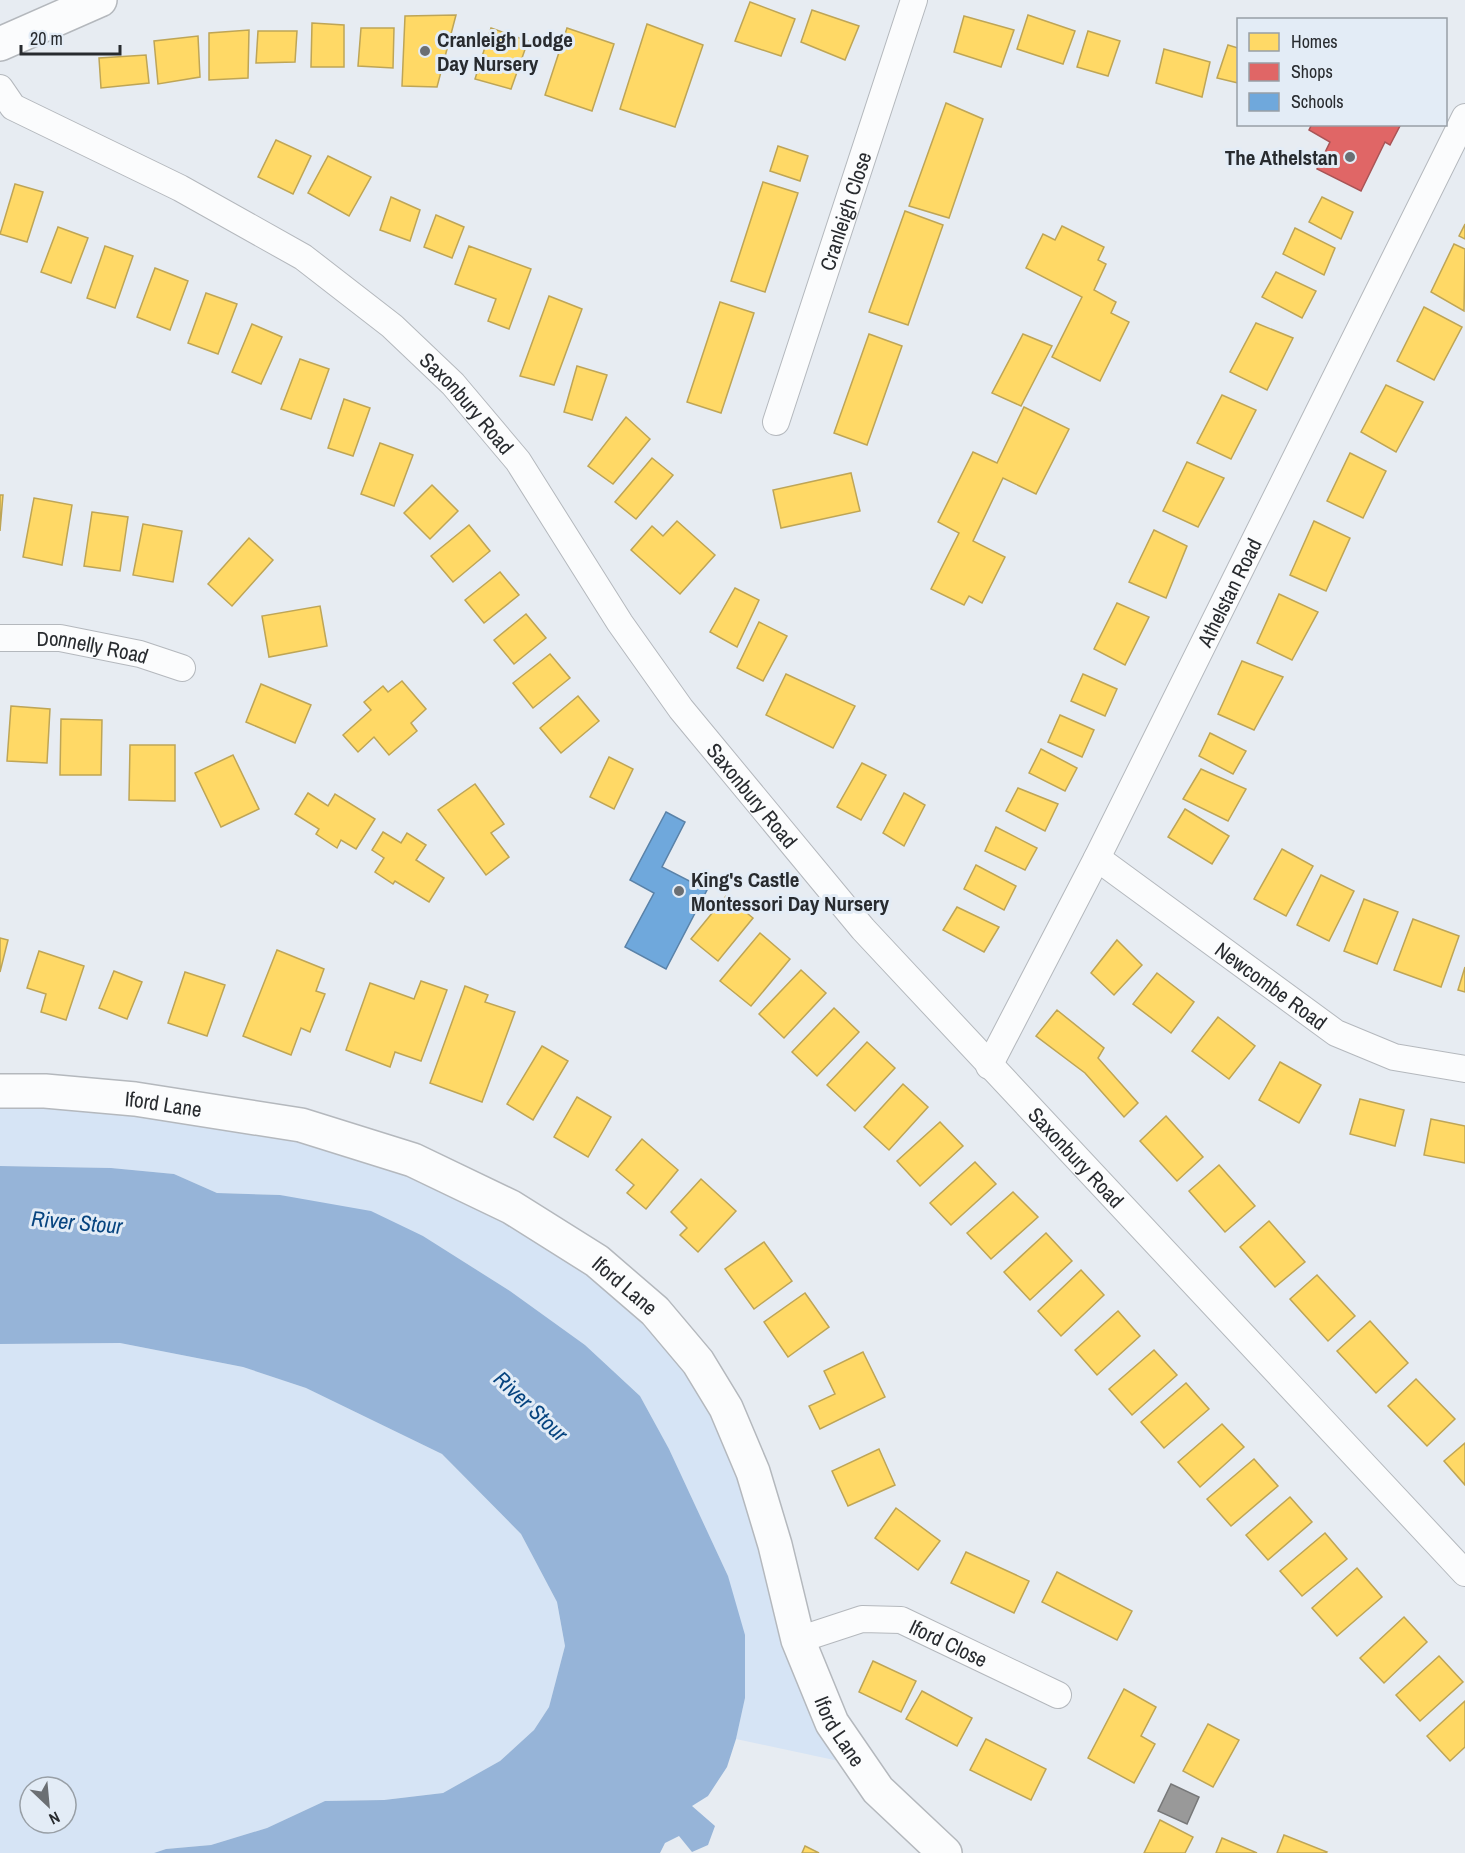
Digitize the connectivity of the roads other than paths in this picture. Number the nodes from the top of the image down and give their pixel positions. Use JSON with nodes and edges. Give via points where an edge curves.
{"nodes":[{"id":1,"x":100,"y":0,"type":"edge"},
{"id":2,"x":914,"y":0,"type":"edge"},
{"id":3,"x":0,"y":44,"type":"edge"},
{"id":4,"x":0,"y":88,"type":"edge"},
{"id":5,"x":1465,"y":117,"type":"edge"},
{"id":6,"x":776,"y":422,"type":"dead end"},
{"id":7,"x":0,"y":638,"type":"edge"},
{"id":8,"x":182,"y":668,"type":"dead end"},
{"id":9,"x":1097,"y":858,"type":"junction"},
{"id":10,"x":989,"y":1066,"type":"junction"},
{"id":11,"x":1465,"y":1069,"type":"edge"},
{"id":12,"x":0,"y":1091,"type":"edge"},
{"id":13,"x":1465,"y":1573,"type":"edge"},
{"id":14,"x":798,"y":1640,"type":"junction"},
{"id":15,"x":1058,"y":1695,"type":"dead end"},
{"id":16,"x":945,"y":1853,"type":"edge"}],
"edges":[{"from":1,"to":3,"type":"street"},
{"from":2,"to":6,"type":"street","name":"Cranleigh Close"},
{"from":4,"to":10,"type":"street","name":"Saxonbury Road","via":[[13,107],[180,188],[303,257],[392,326],[453,384],[518,461],[620,623],[681,709],[863,929]]},
{"from":5,"to":9,"type":"street","name":"Athelstan Road"},
{"from":7,"to":8,"type":"street","name":"Donnelly Road","via":[[60,638],[140,654]]},
{"from":9,"to":10,"type":"street","name":"Athelstan Road"},
{"from":9,"to":11,"type":"street","name":"Newcombe Road","via":[[1336,1033],[1394,1057]]},
{"from":10,"to":13,"type":"street","name":"Saxonbury Road"},
{"from":12,"to":14,"type":"street","name":"Iford Lane","via":[[135,1098],[301,1125],[413,1160],[511,1207],[597,1261],[655,1311],[698,1362],[726,1408],[753,1472]]},
{"from":14,"to":15,"type":"street","name":"Iford Close","via":[[862,1619],[901,1620]]},
{"from":14,"to":16,"type":"street","name":"Iford Lane","via":[[832,1723],[878,1790]]}]}
